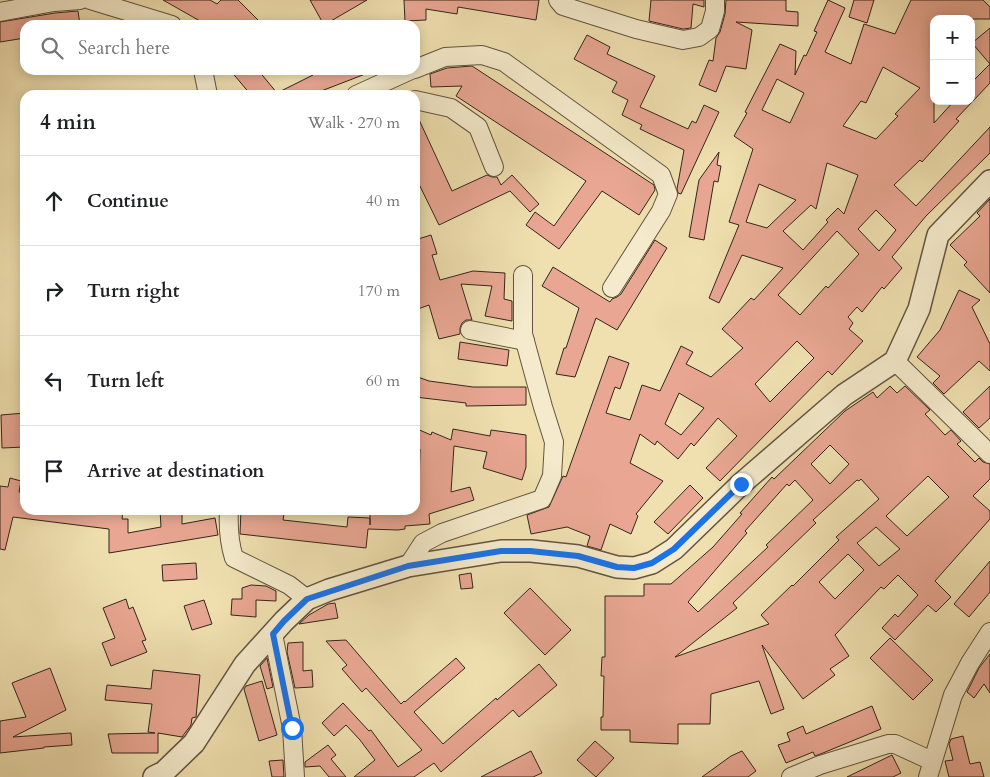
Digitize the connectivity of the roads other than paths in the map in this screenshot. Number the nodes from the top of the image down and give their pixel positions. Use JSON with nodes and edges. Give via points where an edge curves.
{"nodes":[{"id":1,"x":80,"y":0,"type":"edge"},
{"id":2,"x":90,"y":0,"type":"edge"},
{"id":3,"x":558,"y":0,"type":"edge"},
{"id":4,"x":715,"y":0,"type":"edge"},
{"id":5,"x":0,"y":12,"type":"edge"},
{"id":6,"x":156,"y":20,"type":"edge"},
{"id":7,"x":420,"y":67,"type":"edge"},
{"id":8,"x":204,"y":75,"type":"edge"},
{"id":9,"x":400,"y":75,"type":"edge"},
{"id":10,"x":207,"y":90,"type":"edge"},
{"id":11,"x":367,"y":90,"type":"edge"},
{"id":12,"x":420,"y":101,"type":"edge"},
{"id":13,"x":494,"y":167,"type":"dead end"},
{"id":14,"x":990,"y":181,"type":"edge"},
{"id":15,"x":523,"y":275,"type":"dead end"},
{"id":16,"x":612,"y":288,"type":"dead end"},
{"id":17,"x":470,"y":330,"type":"dead end"},
{"id":18,"x":525,"y":341,"type":"junction"},
{"id":19,"x":895,"y":361,"type":"junction"},
{"id":20,"x":990,"y":454,"type":"edge"},
{"id":21,"x":229,"y":515,"type":"edge"},
{"id":22,"x":408,"y":566,"type":"junction"},
{"id":23,"x":307,"y":599,"type":"junction"},
{"id":24,"x":990,"y":632,"type":"edge"},
{"id":25,"x":273,"y":634,"type":"junction"},
{"id":26,"x":930,"y":769,"type":"edge"},
{"id":27,"x":154,"y":777,"type":"edge"},
{"id":28,"x":296,"y":777,"type":"edge"},
{"id":29,"x":791,"y":777,"type":"edge"}],
"edges":[{"from":1,"to":5,"type":"street"},
{"from":2,"to":6,"type":"street"},
{"from":3,"to":4,"type":"street","via":[[564,6],[683,40],[699,37],[710,29]]},
{"from":7,"to":16,"type":"street","via":[[445,57],[482,55],[504,62],[660,175],[668,194],[661,211]]},
{"from":8,"to":10,"type":"street"},
{"from":9,"to":11,"type":"street"},
{"from":12,"to":13,"type":"street","via":[[451,108],[478,127]]},
{"from":14,"to":19,"type":"street","via":[[938,235],[919,309]]},
{"from":15,"to":18,"type":"street"},
{"from":17,"to":18,"type":"street"},
{"from":18,"to":22,"type":"street","via":[[554,442],[552,476],[542,499],[442,533],[423,543]]},
{"from":19,"to":20,"type":"street"},
{"from":19,"to":22,"type":"street","via":[[844,395],[741,484],[674,549],[652,563],[634,568],[617,567],[578,556],[501,551]]},
{"from":21,"to":23,"type":"street","via":[[234,558],[289,585]]},
{"from":22,"to":23,"type":"street"},
{"from":23,"to":25,"type":"street"},
{"from":24,"to":26,"type":"street","via":[[954,695]]},
{"from":25,"to":27,"type":"street","via":[[245,664],[194,743],[164,772]]},
{"from":25,"to":28,"type":"street","via":[[292,728]]},
{"from":26,"to":29,"type":"street","via":[[895,744],[888,744]]}]}
